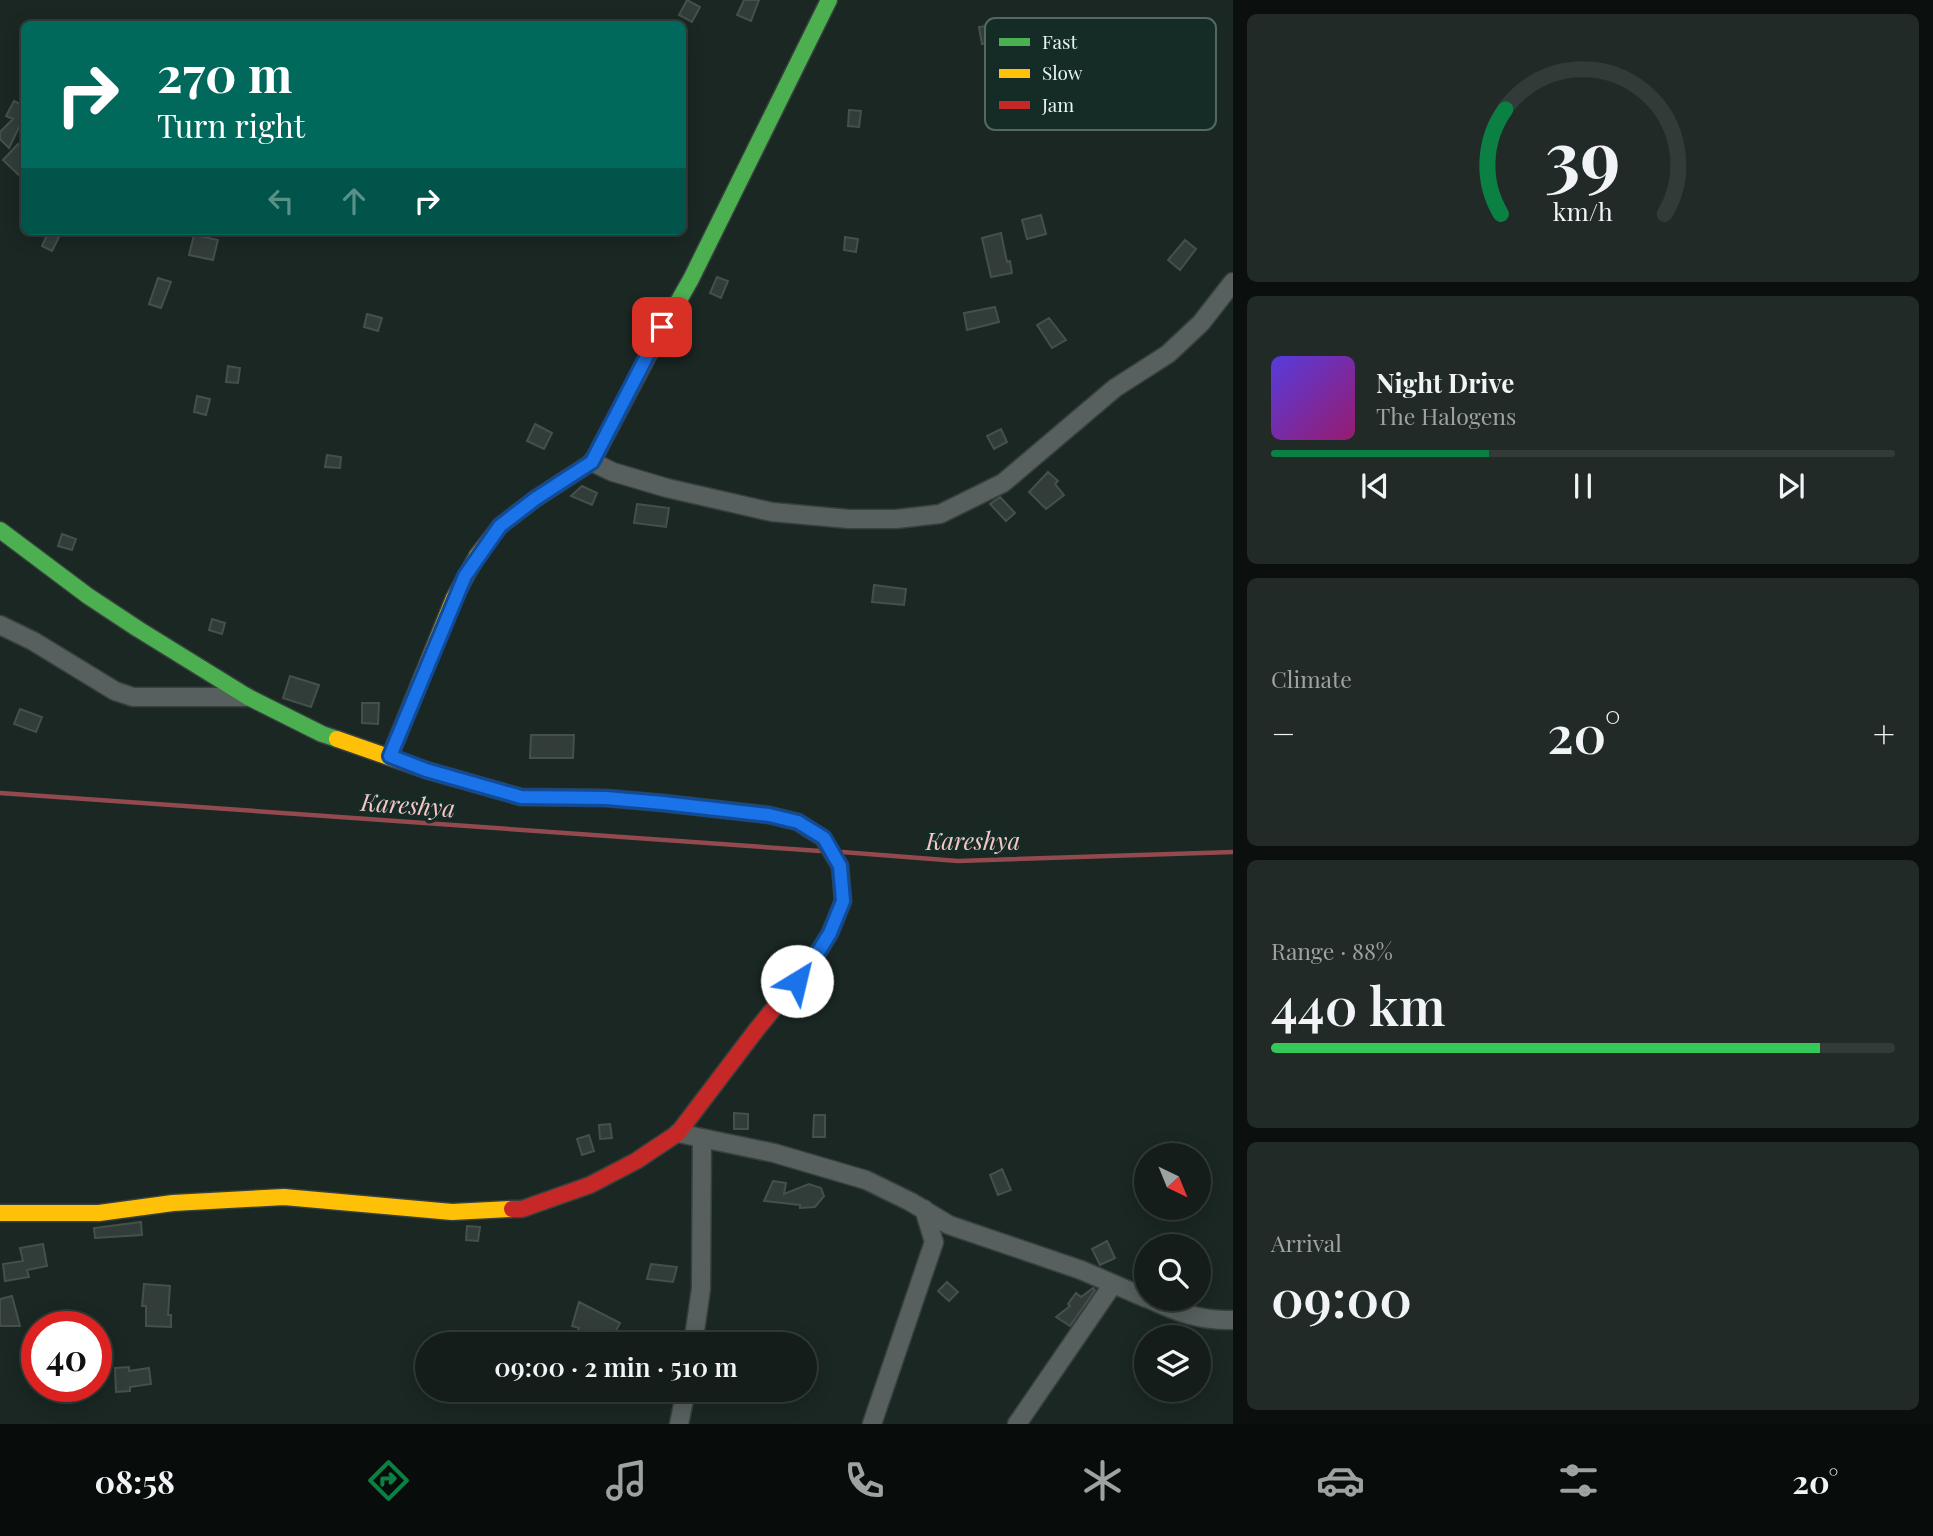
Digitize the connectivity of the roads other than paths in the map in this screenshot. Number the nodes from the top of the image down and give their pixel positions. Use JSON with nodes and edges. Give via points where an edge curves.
{"nodes":[{"id":1,"x":829,"y":0,"type":"edge"},
{"id":2,"x":1233,"y":282,"type":"edge"},
{"id":3,"x":592,"y":462,"type":"junction"},
{"id":4,"x":0,"y":530,"type":"edge"},
{"id":5,"x":0,"y":625,"type":"edge"},
{"id":6,"x":248,"y":697,"type":"junction"},
{"id":7,"x":390,"y":756,"type":"junction"},
{"id":8,"x":678,"y":1133,"type":"junction"},
{"id":9,"x":702,"y":1139,"type":"junction"},
{"id":10,"x":924,"y":1209,"type":"junction"},
{"id":11,"x":0,"y":1213,"type":"edge"},
{"id":12,"x":1113,"y":1284,"type":"junction"},
{"id":13,"x":1134,"y":1293,"type":"edge"},
{"id":14,"x":1175,"y":1311,"type":"edge"},
{"id":15,"x":1233,"y":1320,"type":"edge"},
{"id":16,"x":695,"y":1332,"type":"edge"},
{"id":17,"x":684,"y":1402,"type":"edge"},
{"id":18,"x":679,"y":1424,"type":"edge"},
{"id":19,"x":872,"y":1424,"type":"edge"},
{"id":20,"x":1017,"y":1424,"type":"edge"}],
"edges":[{"from":1,"to":3,"type":"street","via":[[691,279]]},
{"from":2,"to":3,"type":"street","via":[[1201,323],[1168,354],[1115,388],[1003,484],[940,514],[849,519],[772,512],[644,481]]},
{"from":3,"to":7,"type":"street","via":[[500,526],[477,556],[454,598]]},
{"from":4,"to":6,"type":"street","via":[[88,596]]},
{"from":5,"to":6,"type":"street","via":[[132,697]]},
{"from":6,"to":7,"type":"street","via":[[322,734]]},
{"from":7,"to":8,"type":"street","via":[[521,797],[606,798],[769,815],[798,822],[824,838],[840,866],[843,901],[830,933]]},
{"from":8,"to":9,"type":"street"},
{"from":8,"to":11,"type":"street","via":[[590,1185],[522,1209],[452,1212],[284,1197],[173,1203],[99,1213]]},
{"from":9,"to":10,"type":"street","via":[[774,1153],[866,1180]]},
{"from":9,"to":16,"type":"street","via":[[701,1289]]},
{"from":10,"to":12,"type":"street","via":[[949,1225]]},
{"from":10,"to":19,"type":"street","via":[[934,1242]]},
{"from":12,"to":13,"type":"street"},
{"from":12,"to":20,"type":"street"},
{"from":14,"to":15,"type":"street","via":[[1211,1321]]},
{"from":17,"to":18,"type":"street"}]}
